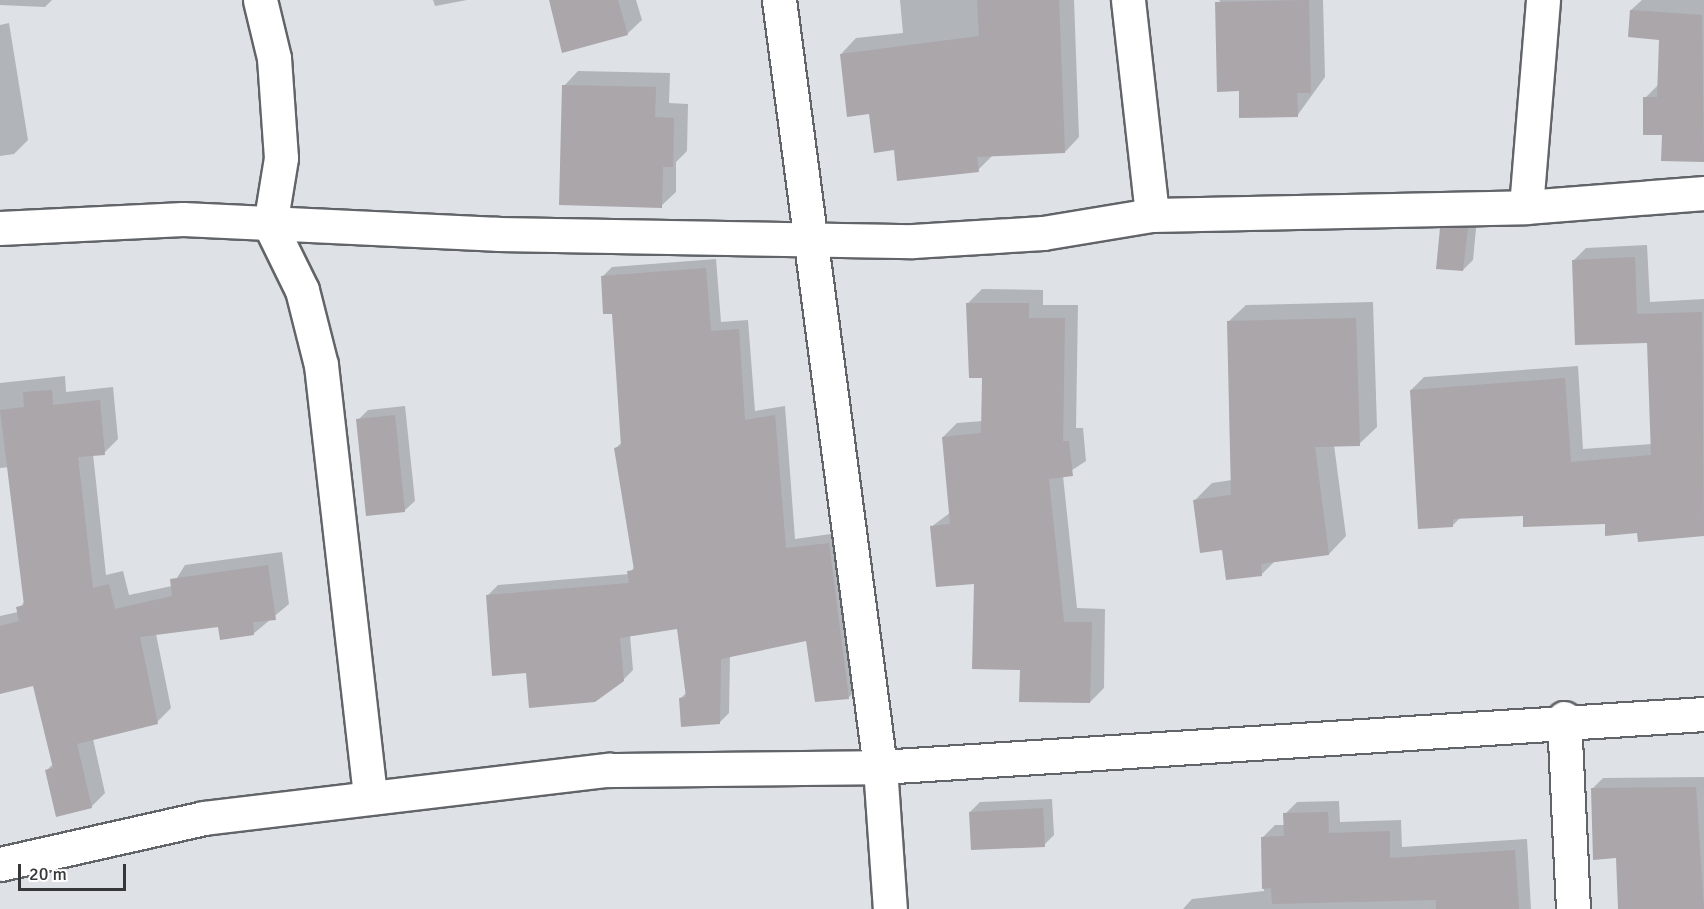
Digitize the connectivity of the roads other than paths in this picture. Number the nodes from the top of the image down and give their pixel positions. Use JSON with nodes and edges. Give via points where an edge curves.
{"nodes":[{"id":1,"x":260,"y":0,"type":"edge"},
{"id":2,"x":779,"y":0,"type":"edge"},
{"id":3,"x":1128,"y":0,"type":"edge"},
{"id":4,"x":1543,"y":0,"type":"edge"},
{"id":5,"x":1704,"y":193,"type":"edge"},
{"id":6,"x":1526,"y":207,"type":"junction"},
{"id":7,"x":1152,"y":215,"type":"junction"},
{"id":8,"x":270,"y":225,"type":"junction"},
{"id":9,"x":0,"y":228,"type":"edge"},
{"id":10,"x":814,"y":236,"type":"junction"},
{"id":11,"x":1704,"y":714,"type":"edge"},
{"id":12,"x":1564,"y":718,"type":"junction"},
{"id":13,"x":880,"y":766,"type":"junction"},
{"id":14,"x":370,"y":797,"type":"junction"},
{"id":15,"x":0,"y":864,"type":"edge"},
{"id":16,"x":890,"y":909,"type":"edge"},
{"id":17,"x":1573,"y":909,"type":"edge"}],
"edges":[{"from":1,"to":8,"type":"street","via":[[274,58],[281,158]]},
{"from":2,"to":10,"type":"street"},
{"from":3,"to":7,"type":"street"},
{"from":4,"to":6,"type":"street"},
{"from":5,"to":6,"type":"street"},
{"from":6,"to":7,"type":"street"},
{"from":7,"to":10,"type":"street","via":[[1043,233],[925,241]]},
{"from":8,"to":9,"type":"street","via":[[183,219]]},
{"from":8,"to":10,"type":"street"},
{"from":8,"to":14,"type":"street","via":[[302,290],[321,366]]},
{"from":10,"to":13,"type":"street"},
{"from":11,"to":12,"type":"street"},
{"from":12,"to":13,"type":"street"},
{"from":12,"to":17,"type":"street"},
{"from":13,"to":14,"type":"street","via":[[609,770]]},
{"from":13,"to":16,"type":"street"},
{"from":14,"to":15,"type":"street","via":[[204,818]]}]}
